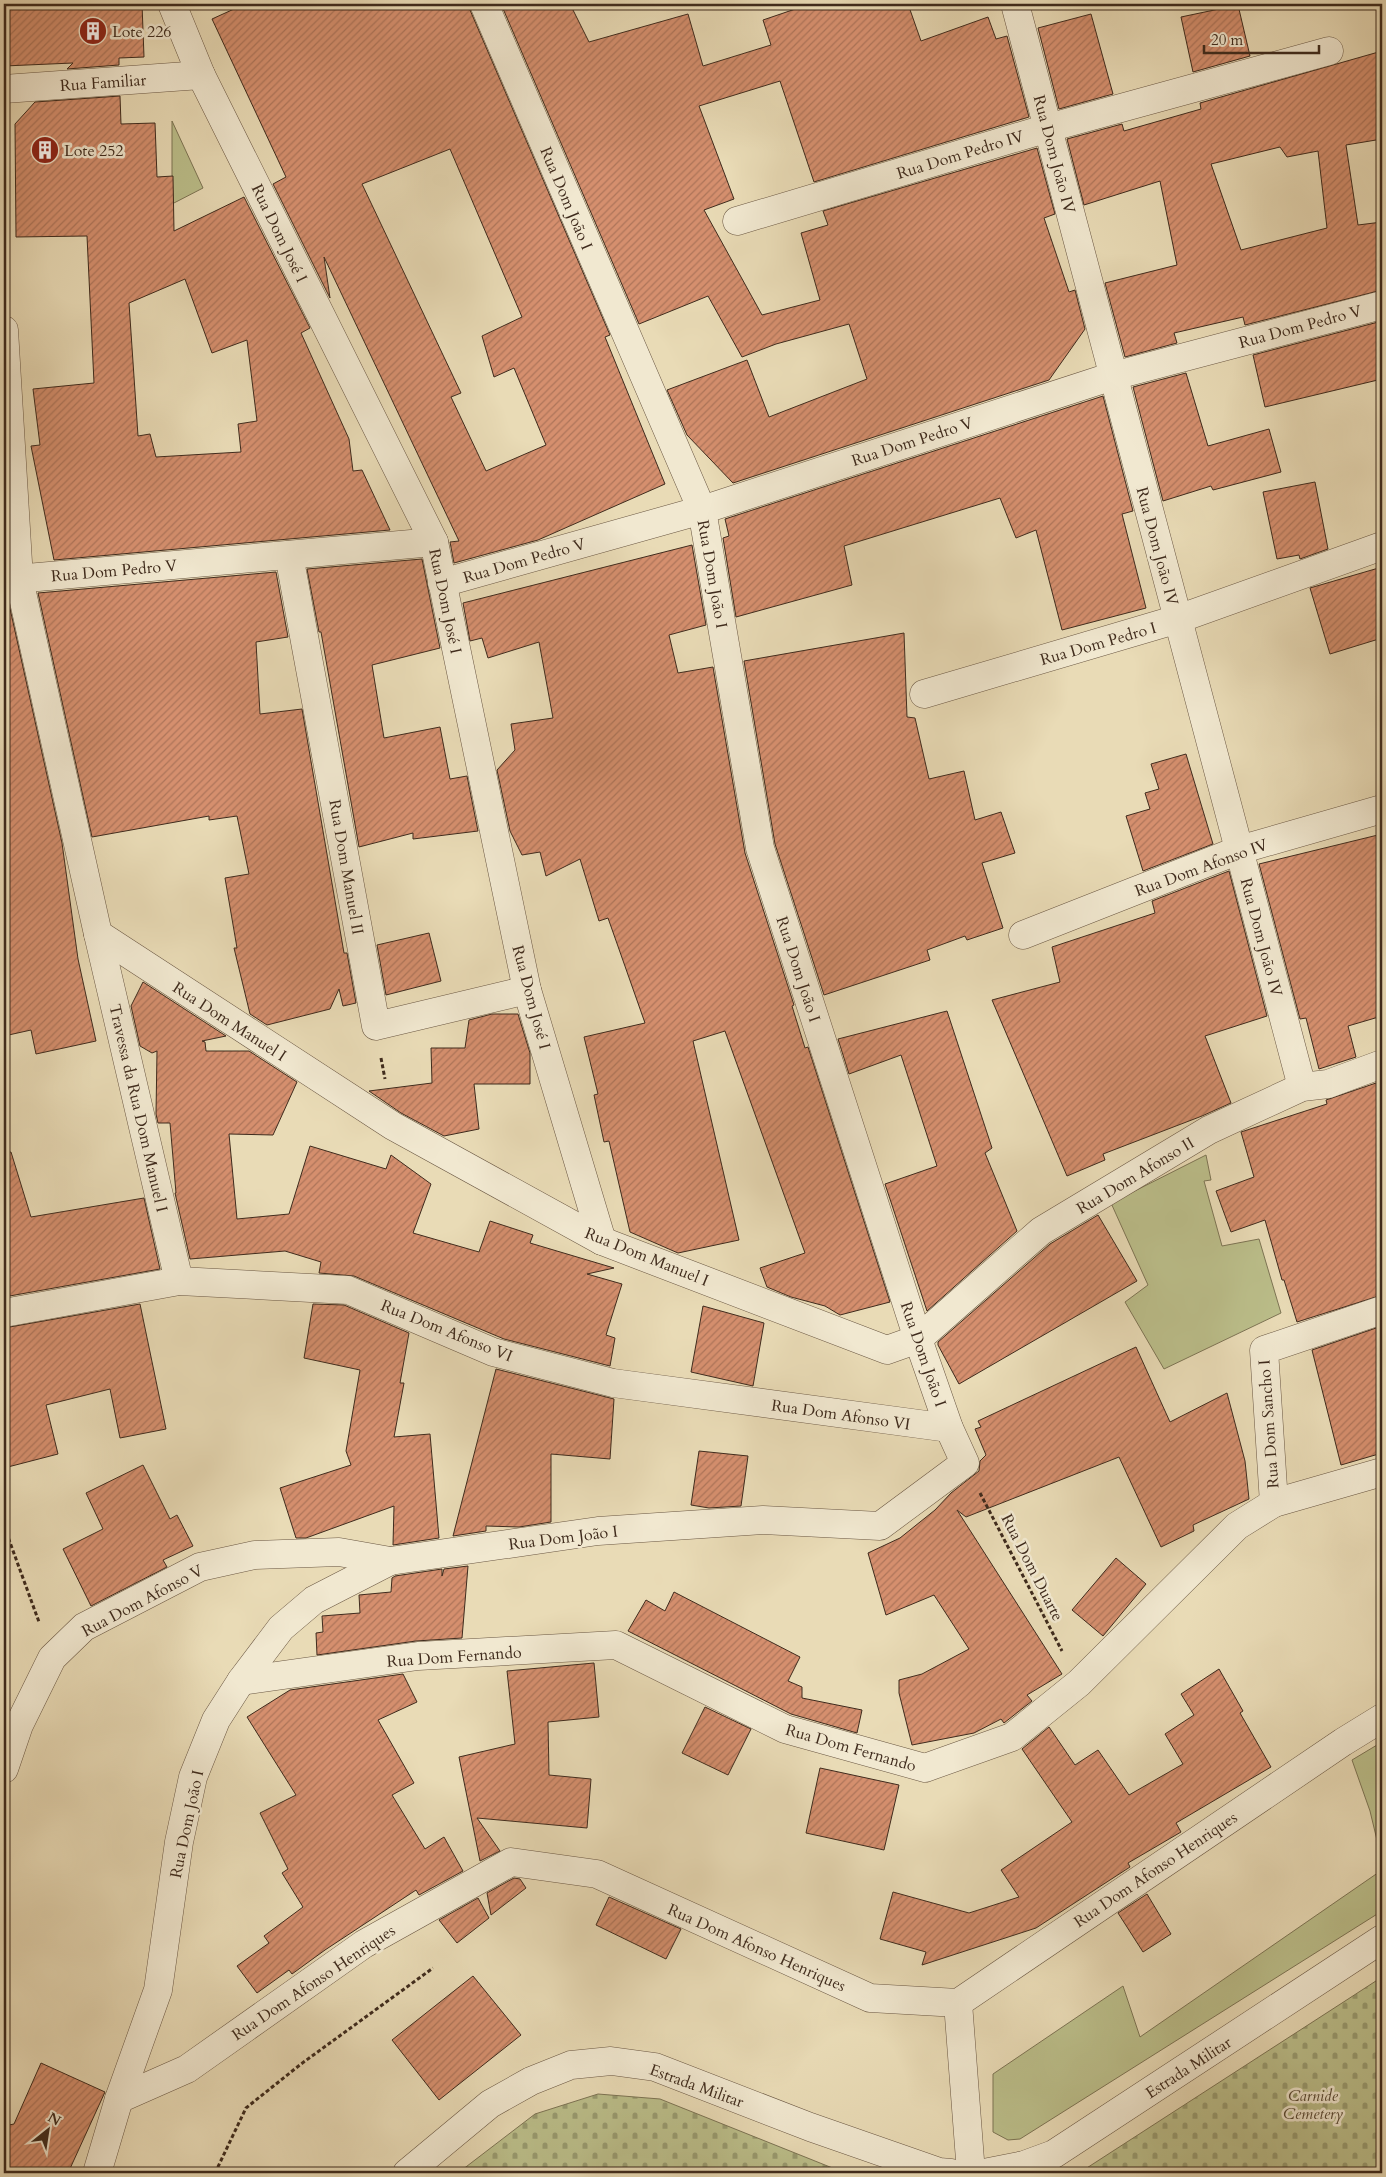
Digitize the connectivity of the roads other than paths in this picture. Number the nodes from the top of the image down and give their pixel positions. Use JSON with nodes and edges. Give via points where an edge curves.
{"nodes":[{"id":1,"x":484,"y":4,"type":"edge"},
{"id":2,"x":1015,"y":4,"type":"edge"},
{"id":3,"x":176,"y":5,"type":"edge"},
{"id":4,"x":1329,"y":51,"type":"dead end"},
{"id":5,"x":201,"y":75,"type":"junction"},
{"id":6,"x":4,"y":89,"type":"edge"},
{"id":7,"x":1048,"y":128,"type":"junction"},
{"id":8,"x":737,"y":221,"type":"dead end"},
{"id":9,"x":1382,"y":305,"type":"edge"},
{"id":10,"x":4,"y":330,"type":"edge"},
{"id":11,"x":1113,"y":376,"type":"junction"},
{"id":12,"x":702,"y":510,"type":"junction"},
{"id":13,"x":434,"y":542,"type":"junction"},
{"id":14,"x":1382,"y":546,"type":"edge"},
{"id":15,"x":289,"y":555,"type":"junction"},
{"id":16,"x":12,"y":579,"type":"edge"},
{"id":17,"x":442,"y":583,"type":"junction"},
{"id":18,"x":1178,"y":619,"type":"junction"},
{"id":19,"x":924,"y":694,"type":"dead end"},
{"id":20,"x":1382,"y":809,"type":"edge"},
{"id":21,"x":1239,"y":850,"type":"junction"},
{"id":22,"x":98,"y":934,"type":"junction"},
{"id":23,"x":1023,"y":935,"type":"dead end"},
{"id":24,"x":527,"y":990,"type":"junction"},
{"id":25,"x":1382,"y":1064,"type":"edge"},
{"id":26,"x":1302,"y":1087,"type":"junction"},
{"id":27,"x":602,"y":1241,"type":"junction"},
{"id":28,"x":180,"y":1281,"type":"junction"},
{"id":29,"x":1382,"y":1310,"type":"edge"},
{"id":30,"x":4,"y":1313,"type":"edge"},
{"id":31,"x":918,"y":1339,"type":"junction"},
{"id":32,"x":949,"y":1428,"type":"junction"},
{"id":33,"x":1382,"y":1472,"type":"edge"},
{"id":34,"x":1274,"y":1503,"type":"junction"},
{"id":35,"x":390,"y":1561,"type":"junction"},
{"id":36,"x":241,"y":1681,"type":"junction"},
{"id":37,"x":1382,"y":1718,"type":"edge"},
{"id":38,"x":4,"y":1769,"type":"edge"},
{"id":39,"x":1382,"y":1939,"type":"edge"},
{"id":40,"x":958,"y":2003,"type":"junction"},
{"id":41,"x":118,"y":2099,"type":"junction"},
{"id":42,"x":98,"y":2173,"type":"edge"},
{"id":43,"x":407,"y":2173,"type":"edge"},
{"id":44,"x":951,"y":2173,"type":"edge"},
{"id":45,"x":971,"y":2173,"type":"edge"},
{"id":46,"x":984,"y":2173,"type":"edge"}],
"edges":[{"from":1,"to":12,"type":"street","name":"Rua Dom João I"},
{"from":2,"to":7,"type":"street","name":"Rua Dom João IV"},
{"from":3,"to":5,"type":"street","name":"Rua Dom José I"},
{"from":4,"to":7,"type":"street","name":"Rua Dom Pedro IV"},
{"from":5,"to":6,"type":"street","name":"Rua Familiar"},
{"from":5,"to":13,"type":"street","name":"Rua Dom José I"},
{"from":7,"to":8,"type":"street","name":"Rua Dom Pedro IV"},
{"from":7,"to":11,"type":"street","name":"Rua Dom João IV"},
{"from":9,"to":11,"type":"street","name":"Rua Dom Pedro V"},
{"from":10,"to":16,"type":"street"},
{"from":11,"to":12,"type":"street","name":"Rua Dom Pedro V"},
{"from":11,"to":18,"type":"street","name":"Rua Dom João IV"},
{"from":12,"to":17,"type":"street","name":"Rua Dom Pedro V"},
{"from":12,"to":31,"type":"street","name":"Rua Dom João I","via":[[760,848]]},
{"from":13,"to":15,"type":"street","name":"Rua Dom Pedro V"},
{"from":13,"to":17,"type":"street","name":"Rua Dom José I"},
{"from":14,"to":18,"type":"street","name":"Rua Dom Pedro I"},
{"from":15,"to":16,"type":"street","name":"Rua Dom Pedro V"},
{"from":15,"to":24,"type":"street","name":"Rua Dom Manuel II","via":[[376,1026]]},
{"from":16,"to":22,"type":"street"},
{"from":17,"to":24,"type":"street","name":"Rua Dom José I"},
{"from":18,"to":19,"type":"street","name":"Rua Dom Pedro I"},
{"from":18,"to":21,"type":"street","name":"Rua Dom João IV"},
{"from":20,"to":21,"type":"street","name":"Rua Dom Afonso IV"},
{"from":21,"to":23,"type":"street","name":"Rua Dom Afonso IV"},
{"from":21,"to":26,"type":"street","name":"Rua Dom João IV"},
{"from":22,"to":27,"type":"street","name":"Rua Dom Manuel I","via":[[393,1126]]},
{"from":22,"to":28,"type":"street","name":"Travessa da Rua Dom Manuel I"},
{"from":24,"to":27,"type":"street","name":"Rua Dom José I"},
{"from":25,"to":26,"type":"street","name":"Rua Dom Afonso II","via":[[1328,1084]]},
{"from":26,"to":31,"type":"street","name":"Rua Dom Afonso II","via":[[1209,1130],[1041,1231]]},
{"from":27,"to":31,"type":"street","name":"Rua Dom Manuel I","via":[[887,1350]]},
{"from":28,"to":30,"type":"street","name":"Rua Dom Afonso VI"},
{"from":28,"to":32,"type":"street","name":"Rua Dom Afonso VI","via":[[348,1290],[493,1352],[613,1383]]},
{"from":29,"to":34,"type":"street","name":"Rua Dom Sancho I","via":[[1264,1350]]},
{"from":31,"to":32,"type":"street","name":"Rua Dom João I"},
{"from":32,"to":35,"type":"street","name":"Rua Dom João I","via":[[965,1463],[880,1526],[763,1520],[598,1531]]},
{"from":33,"to":34,"type":"street","name":"Rua Dom Fernando"},
{"from":34,"to":36,"type":"street","name":"Rua Dom Fernando","via":[[1237,1526],[1079,1683],[1012,1737],[925,1768],[786,1729],[616,1645],[418,1656]]},
{"from":35,"to":36,"type":"street","name":"Rua Dom João I","via":[[314,1600],[281,1628]]},
{"from":35,"to":38,"type":"street","name":"Rua Dom Afonso V","via":[[339,1552],[255,1556],[200,1567],[84,1628],[52,1658],[19,1725]]},
{"from":36,"to":41,"type":"street","name":"Rua Dom João I","via":[[216,1720],[194,1777],[179,1842],[158,1990]]},
{"from":37,"to":40,"type":"street","name":"Rua Dom Afonso Henriques"},
{"from":39,"to":46,"type":"street","name":"Estrada Militar","via":[[1054,2154],[1024,2165]]},
{"from":40,"to":41,"type":"street","name":"Rua Dom Afonso Henriques","via":[[870,1998],[597,1874],[511,1862],[364,1944],[187,2068]]},
{"from":40,"to":45,"type":"street"},
{"from":41,"to":42,"type":"street","name":"Rua Dom João I"},
{"from":43,"to":44,"type":"street","name":"Estrada Militar","via":[[490,2104],[532,2081],[571,2065],[612,2061],[655,2067],[810,2127],[939,2172]]}]}
